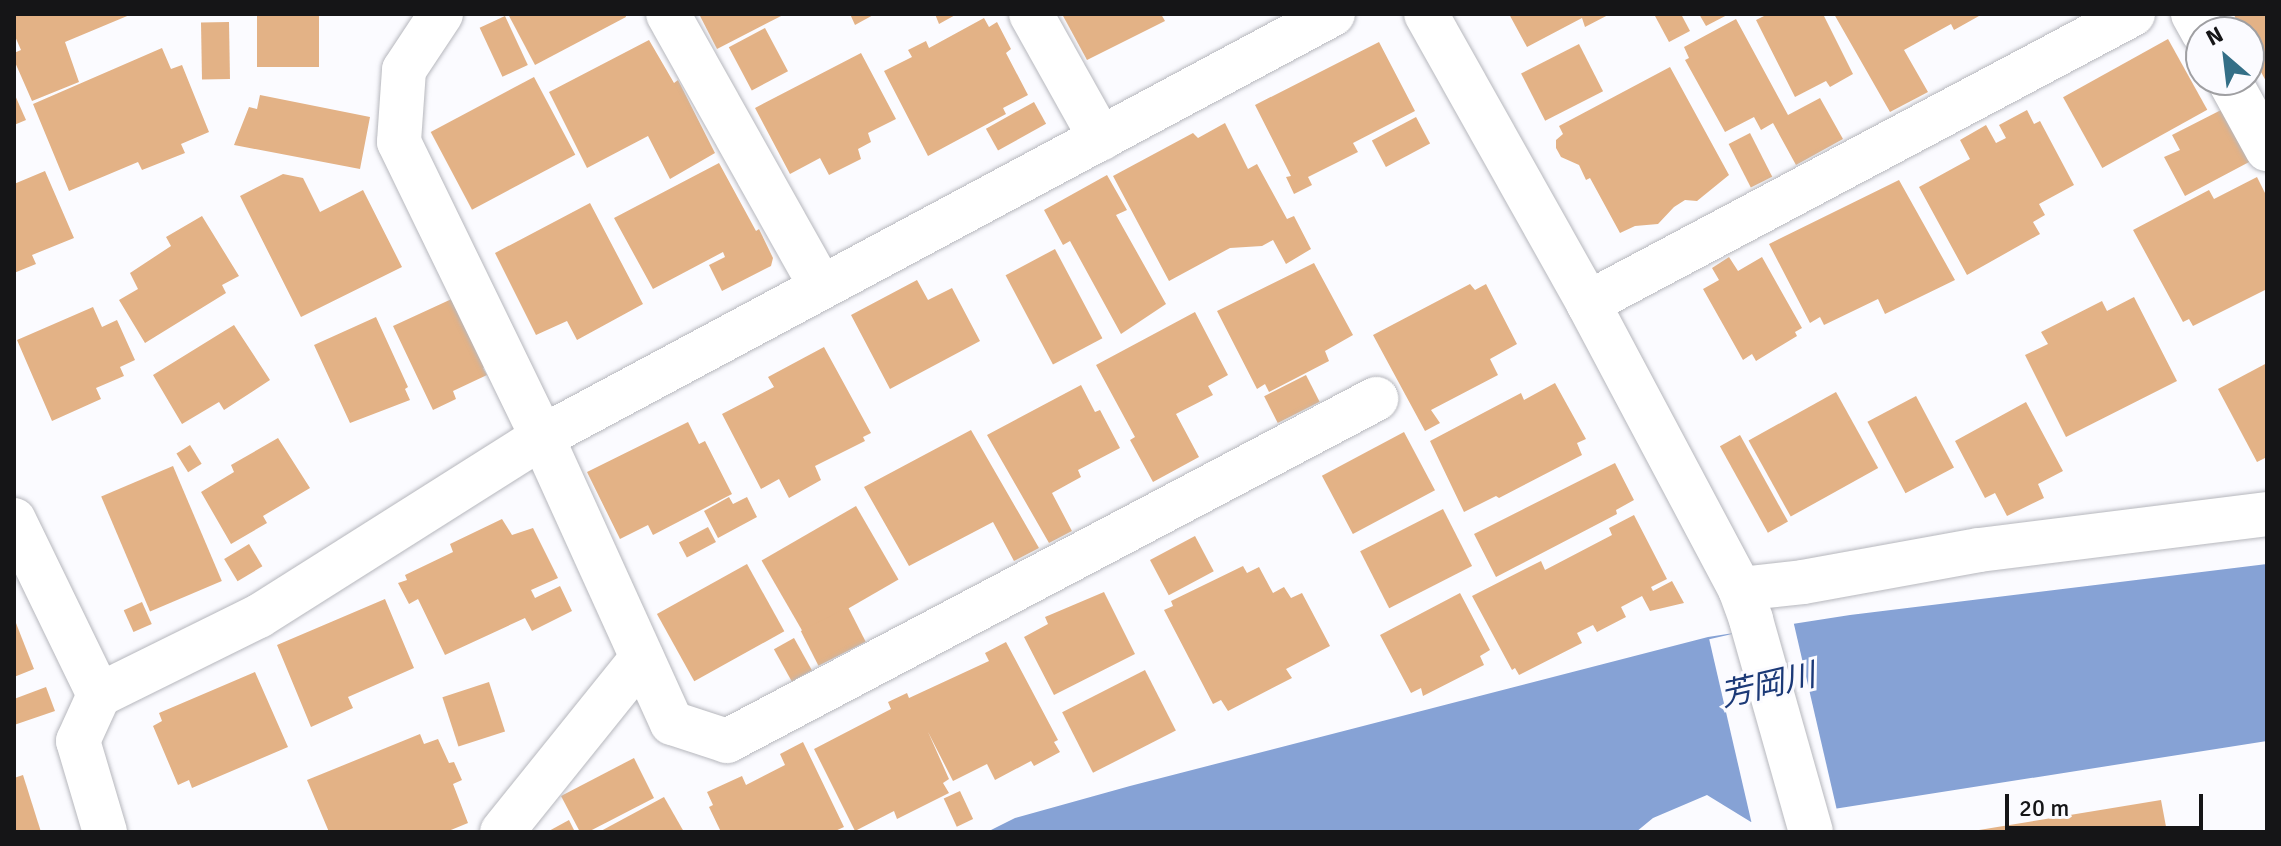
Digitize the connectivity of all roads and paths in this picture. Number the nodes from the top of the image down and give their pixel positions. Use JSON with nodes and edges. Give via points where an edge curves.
{"nodes":[{"id":1,"x":441,"y":14,"type":"edge"},
{"id":2,"x":668,"y":14,"type":"edge"},
{"id":3,"x":1031,"y":14,"type":"edge"},
{"id":4,"x":1333,"y":14,"type":"edge"},
{"id":5,"x":1426,"y":14,"type":"edge"},
{"id":6,"x":2133,"y":14,"type":"edge"},
{"id":7,"x":2238,"y":96,"type":"edge"},
{"id":8,"x":1101,"y":139,"type":"junction"},
{"id":9,"x":2267,"y":149,"type":"edge"},
{"id":10,"x":821,"y":287,"type":"junction"},
{"id":11,"x":1588,"y":303,"type":"junction"},
{"id":12,"x":1376,"y":399,"type":"dead end"},
{"id":13,"x":542,"y":437,"type":"junction"},
{"id":14,"x":2267,"y":514,"type":"edge"},
{"id":15,"x":19,"y":548,"type":"edge"},
{"id":16,"x":1746,"y":604,"type":"junction"},
{"id":17,"x":642,"y":658,"type":"junction"},
{"id":18,"x":99,"y":695,"type":"junction"},
{"id":19,"x":1810,"y":829,"type":"edge"},
{"id":20,"x":105,"y":832,"type":"edge"},
{"id":21,"x":502,"y":832,"type":"edge"}],
"edges":[{"from":1,"to":13,"type":"street","via":[[404,70],[399,142]]},
{"from":2,"to":10,"type":"street"},
{"from":3,"to":8,"type":"street"},
{"from":4,"to":8,"type":"street"},
{"from":5,"to":11,"type":"street"},
{"from":6,"to":11,"type":"street"},
{"from":7,"to":9,"type":"street"},
{"from":8,"to":10,"type":"street"},
{"from":10,"to":13,"type":"street"},
{"from":11,"to":16,"type":"street"},
{"from":12,"to":17,"type":"street","via":[[727,741],[672,723]]},
{"from":13,"to":17,"type":"street"},
{"from":13,"to":18,"type":"street","via":[[259,616]]},
{"from":14,"to":16,"type":"street","via":[[1979,550],[1803,582]]},
{"from":15,"to":18,"type":"street"},
{"from":16,"to":19,"type":"street"},
{"from":17,"to":21,"type":"street"},
{"from":18,"to":20,"type":"street","via":[[78,741]]}]}
